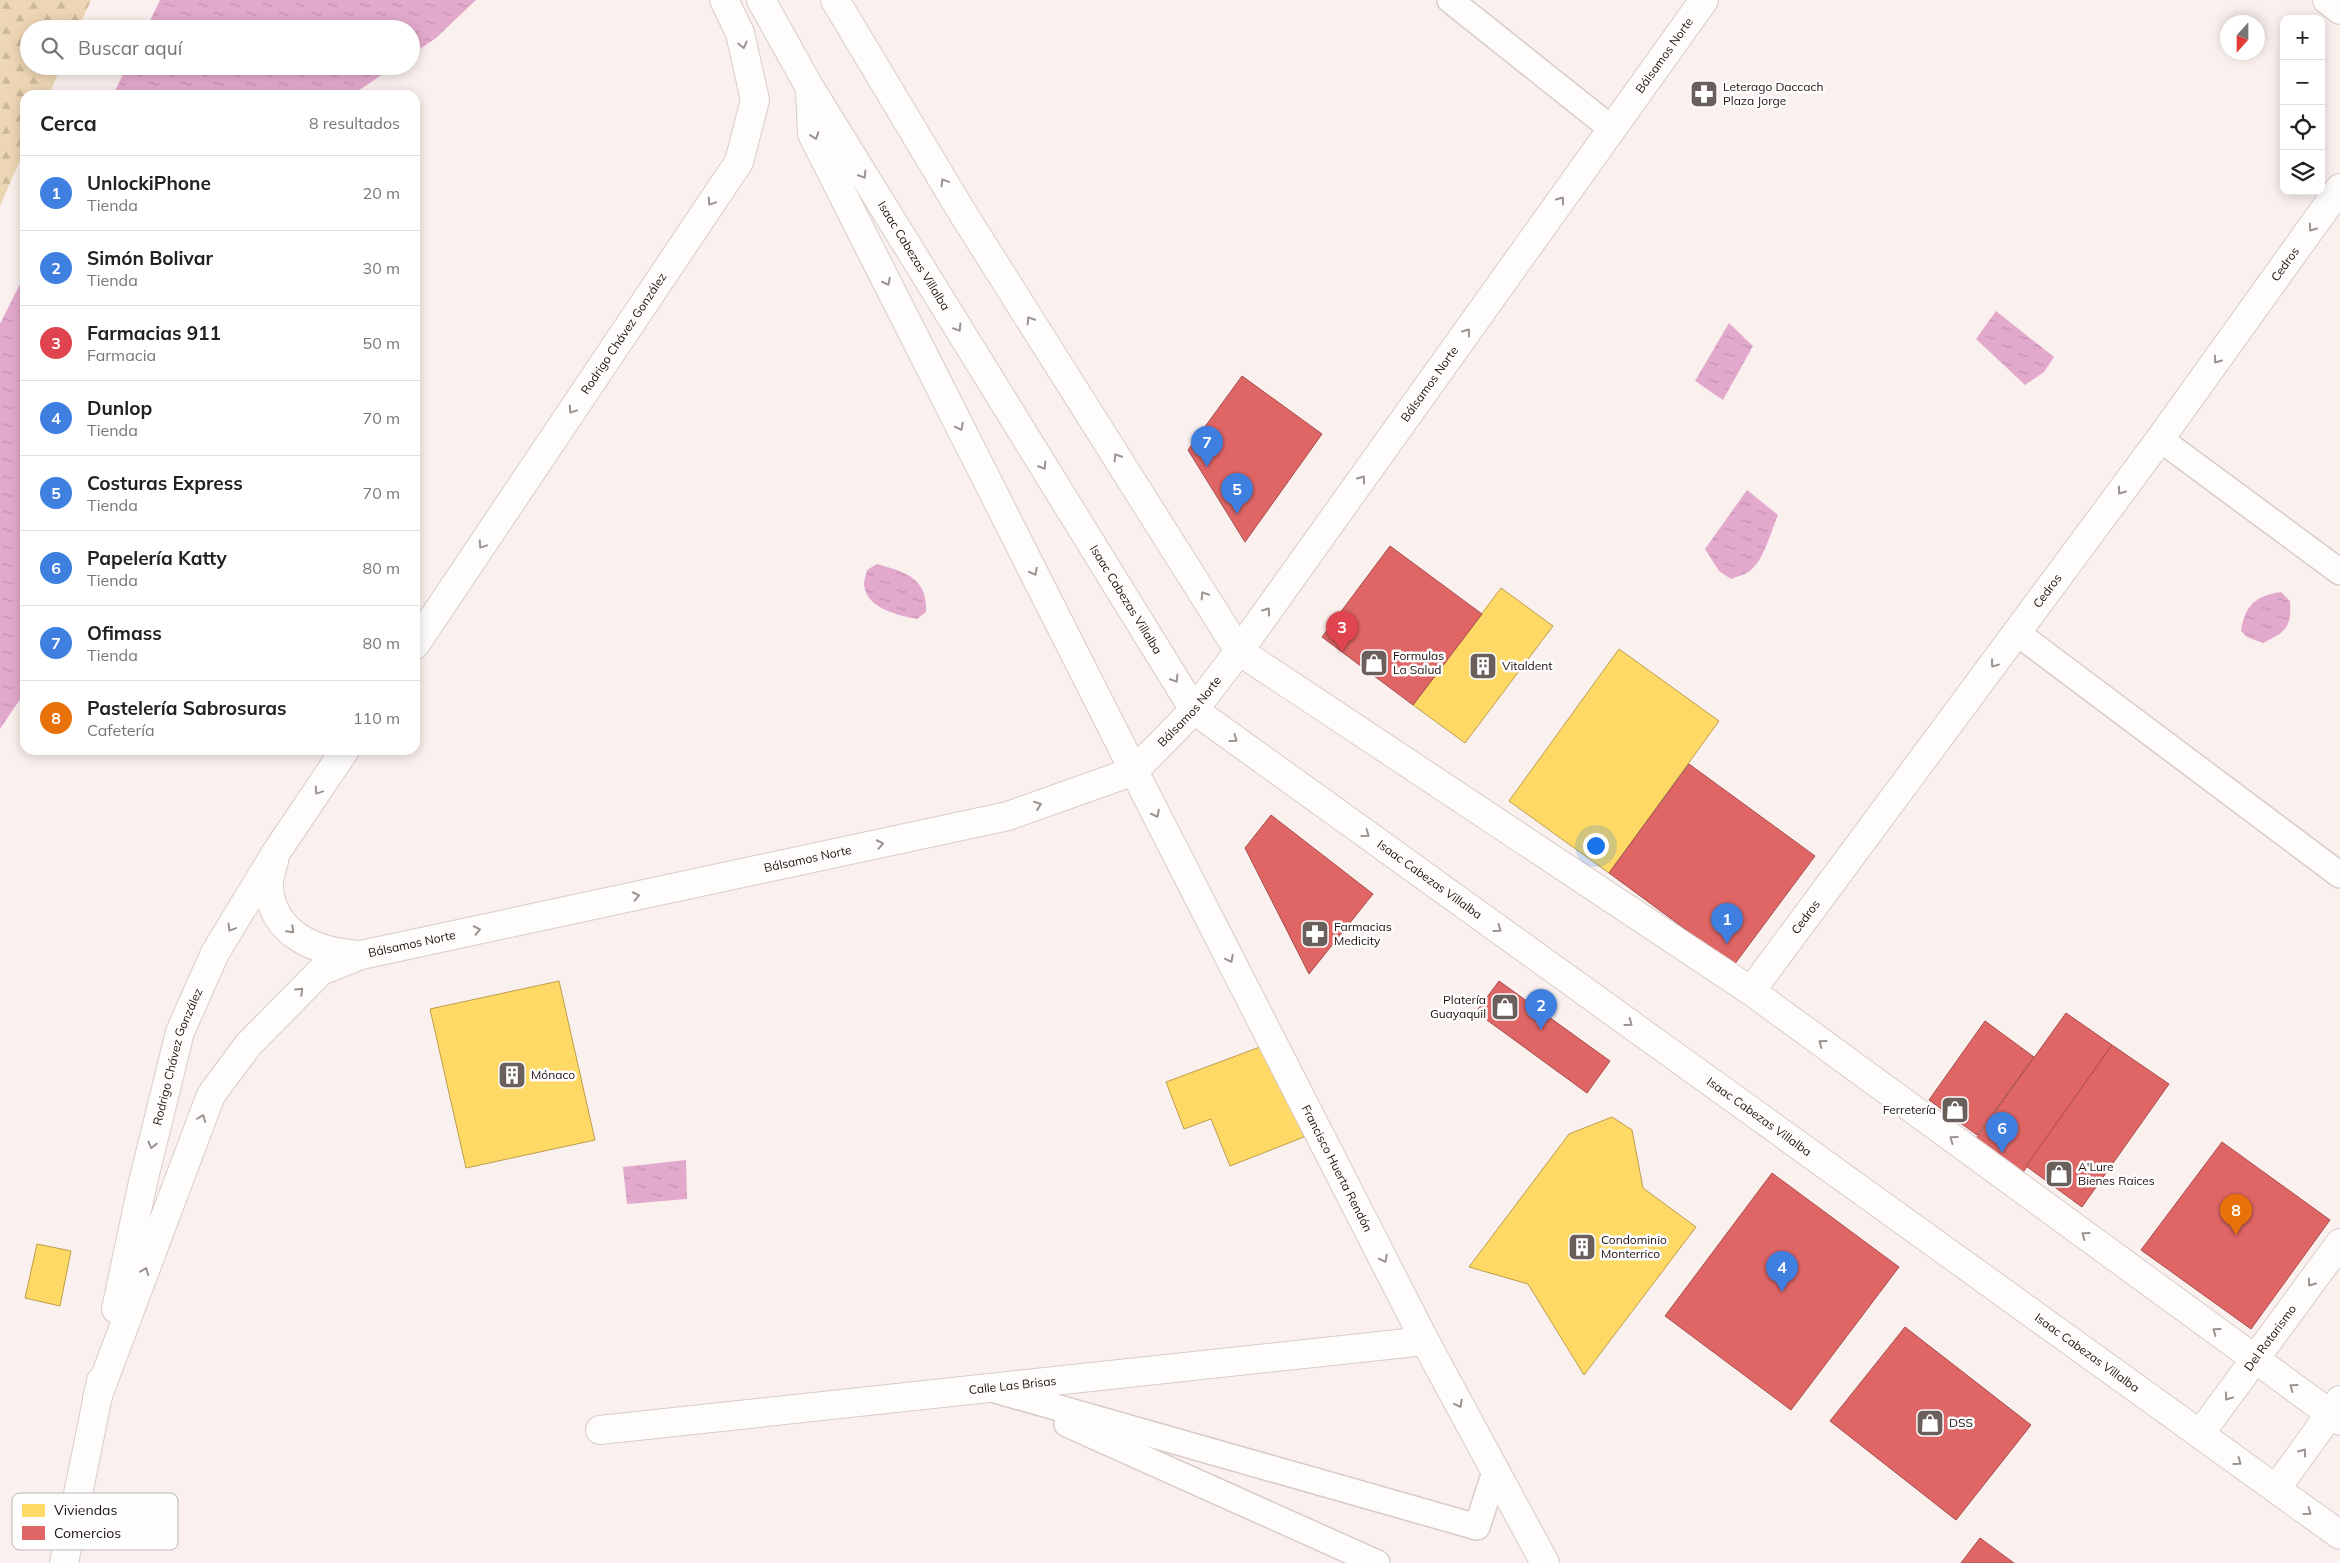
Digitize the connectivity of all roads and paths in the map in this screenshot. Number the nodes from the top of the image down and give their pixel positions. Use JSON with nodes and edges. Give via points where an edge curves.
{"nodes":[{"id":1,"x":724,"y":0,"type":"edge"},
{"id":2,"x":761,"y":0,"type":"edge"},
{"id":3,"x":835,"y":0,"type":"edge"},
{"id":4,"x":1450,"y":0,"type":"edge"},
{"id":5,"x":1704,"y":0,"type":"edge"},
{"id":6,"x":2327,"y":0,"type":"edge"},
{"id":7,"x":2340,"y":10,"type":"edge"},
{"id":8,"x":810,"y":88,"type":"junction"},
{"id":9,"x":1612,"y":129,"type":"junction"},
{"id":10,"x":2340,"y":188,"type":"edge"},
{"id":11,"x":2160,"y":439,"type":"junction"},
{"id":12,"x":2340,"y":572,"type":"edge"},
{"id":13,"x":2017,"y":633,"type":"junction"},
{"id":14,"x":420,"y":638,"type":"edge"},
{"id":15,"x":1239,"y":651,"type":"junction"},
{"id":16,"x":1194,"y":710,"type":"junction"},
{"id":17,"x":342,"y":755,"type":"edge"},
{"id":18,"x":1134,"y":771,"type":"junction"},
{"id":19,"x":275,"y":854,"type":"junction"},
{"id":20,"x":2340,"y":875,"type":"edge"},
{"id":21,"x":361,"y":955,"type":"junction"},
{"id":22,"x":1751,"y":991,"type":"junction"},
{"id":23,"x":2340,"y":1243,"type":"edge"},
{"id":24,"x":1426,"y":1340,"type":"junction"},
{"id":25,"x":2255,"y":1359,"type":"junction"},
{"id":26,"x":988,"y":1388,"type":"junction"},
{"id":27,"x":97,"y":1398,"type":"junction"},
{"id":28,"x":2337,"y":1412,"type":"edge"},
{"id":29,"x":600,"y":1430,"type":"dead end"},
{"id":30,"x":2200,"y":1434,"type":"junction"},
{"id":31,"x":1495,"y":1472,"type":"junction"},
{"id":32,"x":2276,"y":1489,"type":"junction"},
{"id":33,"x":78,"y":1493,"type":"edge"},
{"id":34,"x":2340,"y":1535,"type":"edge"},
{"id":35,"x":67,"y":1550,"type":"edge"},
{"id":36,"x":64,"y":1563,"type":"edge"},
{"id":37,"x":1377,"y":1563,"type":"edge"},
{"id":38,"x":1545,"y":1563,"type":"edge"}],
"edges":[{"from":1,"to":14,"type":"street","name":"Rodrigo Chávez González","one_way":true,"via":[[740,33],[755,100],[739,162]]},
{"from":2,"to":8,"type":"street","name":"Isaac Cabezas Villalba"},
{"from":15,"to":3,"type":"street","one_way":true,"via":[[962,212]]},
{"from":4,"to":9,"type":"lane"},
{"from":5,"to":9,"type":"street","name":"Bálsamos Norte"},
{"from":6,"to":7,"type":"street"},
{"from":8,"to":16,"type":"street","name":"Isaac Cabezas Villalba","one_way":true},
{"from":8,"to":18,"type":"street","name":"Francisco Huerta Rendón","one_way":true,"via":[[812,134]]},
{"from":15,"to":9,"type":"street","name":"Bálsamos Norte","one_way":true},
{"from":10,"to":11,"type":"street","name":"Cedros","one_way":true},
{"from":11,"to":12,"type":"lane"},
{"from":11,"to":13,"type":"street","name":"Cedros","one_way":true},
{"from":13,"to":20,"type":"lane"},
{"from":13,"to":22,"type":"street","name":"Cedros","one_way":true},
{"from":15,"to":16,"type":"street","name":"Bálsamos Norte"},
{"from":15,"to":22,"type":"street"},
{"from":16,"to":18,"type":"street","name":"Bálsamos Norte"},
{"from":16,"to":30,"type":"street","name":"Isaac Cabezas Villalba","one_way":true},
{"from":17,"to":19,"type":"street","name":"Rodrigo Chávez González","one_way":true},
{"from":21,"to":18,"type":"street","name":"Bálsamos Norte","one_way":true,"via":[[1008,816]]},
{"from":18,"to":24,"type":"street","name":"Francisco Huerta Rendón","one_way":true},
{"from":19,"to":21,"type":"street","one_way":true,"via":[[268,886],[274,912],[294,934],[314,947]]},
{"from":19,"to":27,"type":"street","name":"Rodrigo Chávez González","one_way":true,"via":[[215,953],[180,1032],[143,1182]]},
{"from":27,"to":21,"type":"street","name":"Rodrigo Chávez González","one_way":true,"via":[[211,1095],[248,1045],[321,971]]},
{"from":25,"to":22,"type":"street","one_way":true},
{"from":23,"to":25,"type":"street","name":"Del Rotarismo","one_way":true},
{"from":24,"to":26,"type":"street","name":"Calle Las Brisas"},
{"from":24,"to":31,"type":"street","name":"Francisco Huerta Rendón","one_way":true},
{"from":28,"to":25,"type":"street","one_way":true},
{"from":25,"to":30,"type":"street","name":"Del Rotarismo","one_way":true},
{"from":26,"to":29,"type":"street","name":"Calle Las Brisas"},
{"from":26,"to":31,"type":"lane","via":[[1478,1527]]},
{"from":26,"to":37,"type":"lane"},
{"from":27,"to":33,"type":"street","name":"Rodrigo Chávez González"},
{"from":32,"to":28,"type":"street","one_way":true},
{"from":30,"to":32,"type":"street","name":"Isaac Cabezas Villalba","one_way":true},
{"from":31,"to":38,"type":"street","name":"Francisco Huerta Rendón"},
{"from":32,"to":34,"type":"street","name":"Isaac Cabezas Villalba","one_way":true},
{"from":35,"to":36,"type":"street","name":"Rodrigo Chávez González"}]}
